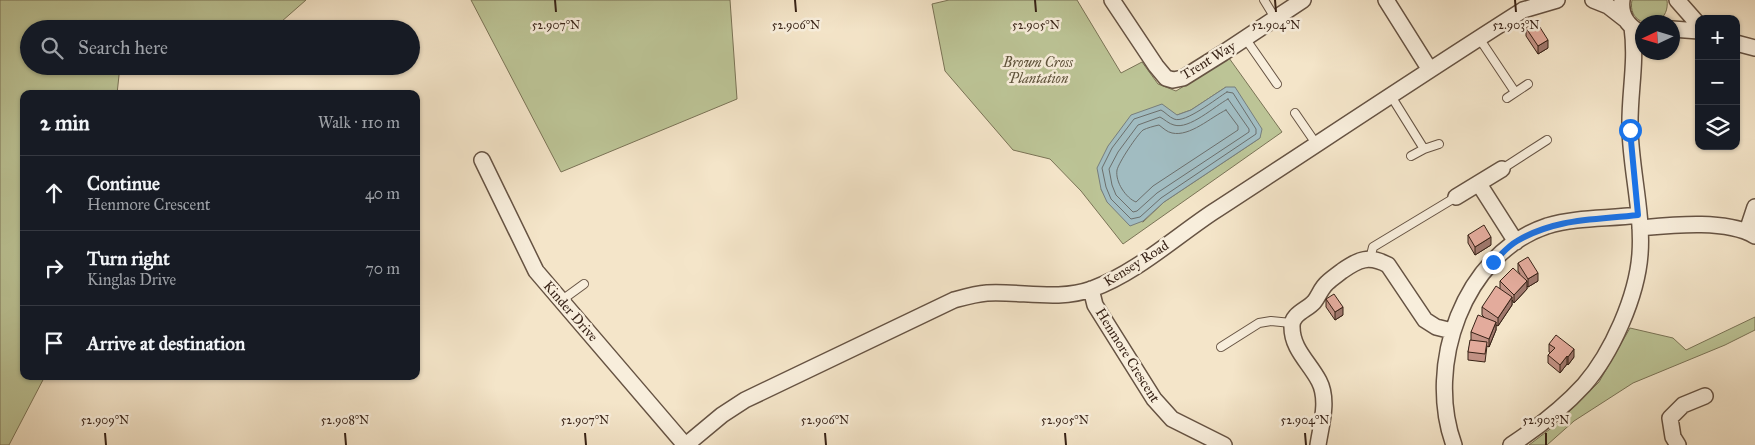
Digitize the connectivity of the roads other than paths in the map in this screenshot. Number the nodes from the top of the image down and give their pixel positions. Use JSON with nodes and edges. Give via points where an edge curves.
{"nodes":[{"id":1,"x":1112,"y":0,"type":"edge"},
{"id":2,"x":1264,"y":0,"type":"edge"},
{"id":3,"x":1303,"y":0,"type":"edge"},
{"id":4,"x":1386,"y":0,"type":"edge"},
{"id":5,"x":1557,"y":0,"type":"edge"},
{"id":6,"x":1593,"y":0,"type":"edge"},
{"id":7,"x":1622,"y":0,"type":"edge"},
{"id":8,"x":1677,"y":0,"type":"edge"},
{"id":9,"x":1675,"y":15,"type":"edge"},
{"id":10,"x":1275,"y":18,"type":"junction"},
{"id":11,"x":1695,"y":20,"type":"edge"},
{"id":12,"x":1633,"y":27,"type":"edge"},
{"id":13,"x":1680,"y":28,"type":"edge"},
{"id":14,"x":1695,"y":30,"type":"edge"},
{"id":15,"x":1245,"y":38,"type":"junction"},
{"id":16,"x":1479,"y":38,"type":"junction"},
{"id":17,"x":1740,"y":44,"type":"edge"},
{"id":18,"x":1755,"y":48,"type":"edge"},
{"id":19,"x":1635,"y":49,"type":"edge"},
{"id":20,"x":1639,"y":60,"type":"edge"},
{"id":21,"x":1430,"y":70,"type":"junction"},
{"id":22,"x":1277,"y":84,"type":"dead end"},
{"id":23,"x":1528,"y":84,"type":"dead end"},
{"id":24,"x":1515,"y":92,"type":"junction"},
{"id":25,"x":1391,"y":96,"type":"junction"},
{"id":26,"x":1507,"y":98,"type":"dead end"},
{"id":27,"x":1295,"y":113,"type":"dead end"},
{"id":28,"x":1547,"y":140,"type":"dead end"},
{"id":29,"x":1439,"y":144,"type":"dead end"},
{"id":30,"x":1317,"y":146,"type":"junction"},
{"id":31,"x":1424,"y":149,"type":"junction"},
{"id":32,"x":1411,"y":156,"type":"dead end"},
{"id":33,"x":482,"y":160,"type":"dead end"},
{"id":34,"x":1502,"y":169,"type":"joint"},
{"id":35,"x":1479,"y":184,"type":"junction"},
{"id":36,"x":1456,"y":197,"type":"joint"},
{"id":37,"x":1755,"y":207,"type":"edge"},
{"id":38,"x":1639,"y":221,"type":"junction"},
{"id":39,"x":1751,"y":234,"type":"edge"},
{"id":40,"x":1516,"y":242,"type":"junction"},
{"id":41,"x":1370,"y":260,"type":"junction"},
{"id":42,"x":584,"y":284,"type":"dead end"},
{"id":43,"x":1091,"y":290,"type":"junction"},
{"id":44,"x":562,"y":300,"type":"junction"},
{"id":45,"x":1291,"y":323,"type":"junction"},
{"id":46,"x":1452,"y":331,"type":"junction"},
{"id":47,"x":1221,"y":347,"type":"dead end"},
{"id":48,"x":1705,"y":396,"type":"dead end"},
{"id":49,"x":685,"y":445,"type":"edge"},
{"id":50,"x":1224,"y":445,"type":"edge"},
{"id":51,"x":1318,"y":445,"type":"edge"},
{"id":52,"x":1454,"y":445,"type":"edge"},
{"id":53,"x":1511,"y":445,"type":"edge"},
{"id":54,"x":1678,"y":445,"type":"edge"}],
"edges":[{"from":1,"to":15,"type":"street","name":"Trent Way","via":[[1166,78],[1183,78]]},
{"from":2,"to":10,"type":"lane"},
{"from":3,"to":10,"type":"street","name":"Trent Way"},
{"from":4,"to":21,"type":"street"},
{"from":5,"to":16,"type":"street","name":"Kensey Road","via":[[1523,10]]},
{"from":6,"to":12,"type":"street","via":[[1608,6]]},
{"from":7,"to":12,"type":"street","via":[[1622,12]]},
{"from":8,"to":9,"type":"street"},
{"from":8,"to":11,"type":"street"},
{"from":10,"to":15,"type":"street","name":"Trent Way"},
{"from":12,"to":19,"type":"street"},
{"from":13,"to":14,"type":"street"},
{"from":15,"to":22,"type":"lane"},
{"from":16,"to":21,"type":"street","name":"Kensey Road"},
{"from":16,"to":24,"type":"lane"},
{"from":17,"to":18,"type":"street"},
{"from":20,"to":38,"type":"street","via":[[1631,95],[1630,130]]},
{"from":21,"to":25,"type":"street","name":"Kensey Road"},
{"from":23,"to":24,"type":"lane"},
{"from":24,"to":26,"type":"lane"},
{"from":25,"to":30,"type":"street","name":"Kensey Road"},
{"from":25,"to":31,"type":"lane"},
{"from":27,"to":30,"type":"lane"},
{"from":28,"to":34,"type":"lane"},
{"from":29,"to":31,"type":"lane"},
{"from":30,"to":43,"type":"street","name":"Kensey Road","via":[[1210,214],[1135,267]]},
{"from":31,"to":32,"type":"lane"},
{"from":33,"to":44,"type":"street","name":"Kinder Drive","via":[[536,271]]},
{"from":34,"to":35,"type":"street"},
{"from":35,"to":36,"type":"street"},
{"from":35,"to":40,"type":"street"},
{"from":36,"to":41,"type":"lane","via":[[1373,248]]},
{"from":37,"to":39,"type":"street"},
{"from":38,"to":39,"type":"street","via":[[1701,224]]},
{"from":38,"to":40,"type":"street","via":[[1581,219],[1547,227]]},
{"from":38,"to":53,"type":"street","via":[[1640,254],[1635,285],[1608,350],[1584,384],[1557,412]]},
{"from":40,"to":46,"type":"street","via":[[1479,278],[1460,309]]},
{"from":41,"to":45,"type":"street","via":[[1355,262],[1326,284],[1313,303]]},
{"from":41,"to":46,"type":"street","via":[[1388,265],[1425,320]]},
{"from":42,"to":44,"type":"lane"},
{"from":43,"to":49,"type":"street","name":"Kensey Road","via":[[1054,295],[988,293],[954,300],[745,400]]},
{"from":43,"to":50,"type":"street","name":"Henmore Crescent","via":[[1095,305],[1163,410],[1172,419]]},
{"from":44,"to":49,"type":"street","name":"Kinder Drive"},
{"from":45,"to":47,"type":"lane","via":[[1259,322]]},
{"from":45,"to":51,"type":"street","via":[[1295,346],[1324,394]]},
{"from":46,"to":52,"type":"street","via":[[1443,389]]},
{"from":48,"to":54,"type":"street","via":[[1683,405],[1670,418],[1673,437]]}]}
